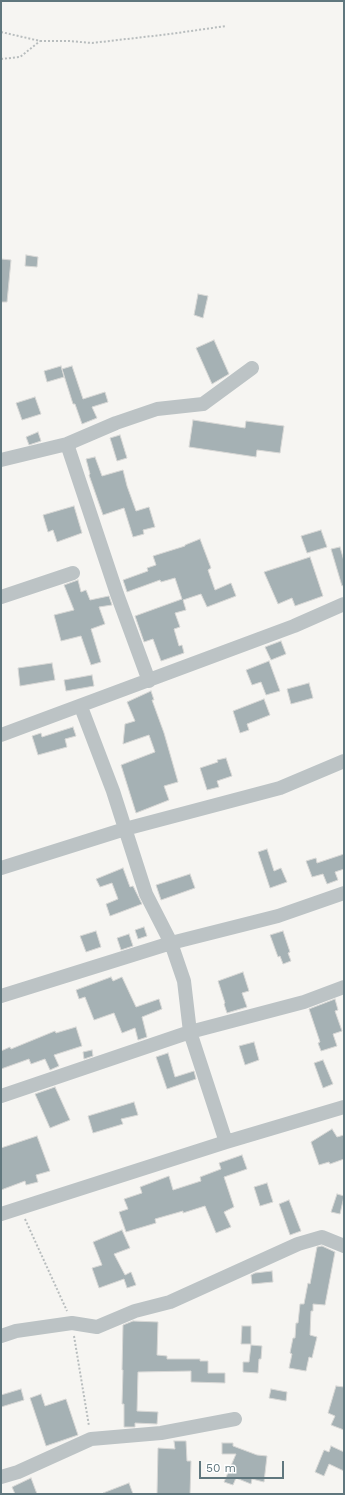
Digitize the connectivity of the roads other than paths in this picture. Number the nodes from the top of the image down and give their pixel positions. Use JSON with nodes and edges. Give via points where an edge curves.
{"nodes":[{"id":1,"x":252,"y":368,"type":"dead end"},
{"id":2,"x":67,"y":444,"type":"junction"},
{"id":3,"x":1,"y":460,"type":"edge"},
{"id":4,"x":73,"y":573,"type":"dead end"},
{"id":5,"x":1,"y":598,"type":"edge"},
{"id":6,"x":344,"y":604,"type":"edge"},
{"id":7,"x":150,"y":681,"type":"junction"},
{"id":8,"x":81,"y":706,"type":"junction"},
{"id":9,"x":1,"y":735,"type":"edge"},
{"id":10,"x":344,"y":761,"type":"edge"},
{"id":11,"x":126,"y":829,"type":"junction"},
{"id":12,"x":1,"y":868,"type":"edge"},
{"id":13,"x":344,"y":893,"type":"edge"},
{"id":14,"x":171,"y":943,"type":"junction"},
{"id":15,"x":344,"y":988,"type":"edge"},
{"id":16,"x":1,"y":996,"type":"edge"},
{"id":17,"x":190,"y":1032,"type":"junction"},
{"id":18,"x":1,"y":1096,"type":"edge"},
{"id":19,"x":344,"y":1107,"type":"edge"},
{"id":20,"x":226,"y":1142,"type":"junction"},
{"id":21,"x":1,"y":1214,"type":"edge"},
{"id":22,"x":344,"y":1246,"type":"edge"},
{"id":23,"x":1,"y":1336,"type":"edge"},
{"id":24,"x":236,"y":1419,"type":"dead end"},
{"id":25,"x":1,"y":1477,"type":"edge"}],
"edges":[{"from":1,"to":2,"type":"street","via":[[203,404],[157,409]]},
{"from":2,"to":3,"type":"street"},
{"from":2,"to":7,"type":"street","via":[[117,594]]},
{"from":4,"to":5,"type":"street"},
{"from":6,"to":7,"type":"street","via":[[294,626]]},
{"from":7,"to":8,"type":"street"},
{"from":8,"to":9,"type":"street"},
{"from":8,"to":11,"type":"street"},
{"from":10,"to":11,"type":"street","via":[[280,788]]},
{"from":11,"to":12,"type":"street"},
{"from":11,"to":14,"type":"street","via":[[146,894]]},
{"from":13,"to":14,"type":"street","via":[[278,916]]},
{"from":14,"to":16,"type":"street"},
{"from":14,"to":17,"type":"street","via":[[184,981]]},
{"from":15,"to":17,"type":"street","via":[[304,1002]]},
{"from":17,"to":18,"type":"street"},
{"from":17,"to":20,"type":"street"},
{"from":19,"to":20,"type":"street"},
{"from":20,"to":21,"type":"street"},
{"from":22,"to":23,"type":"street","via":[[322,1237],[298,1244],[170,1302],[134,1311],[97,1327],[72,1323],[16,1331]]},
{"from":24,"to":25,"type":"street","via":[[161,1433],[91,1440]]}]}
